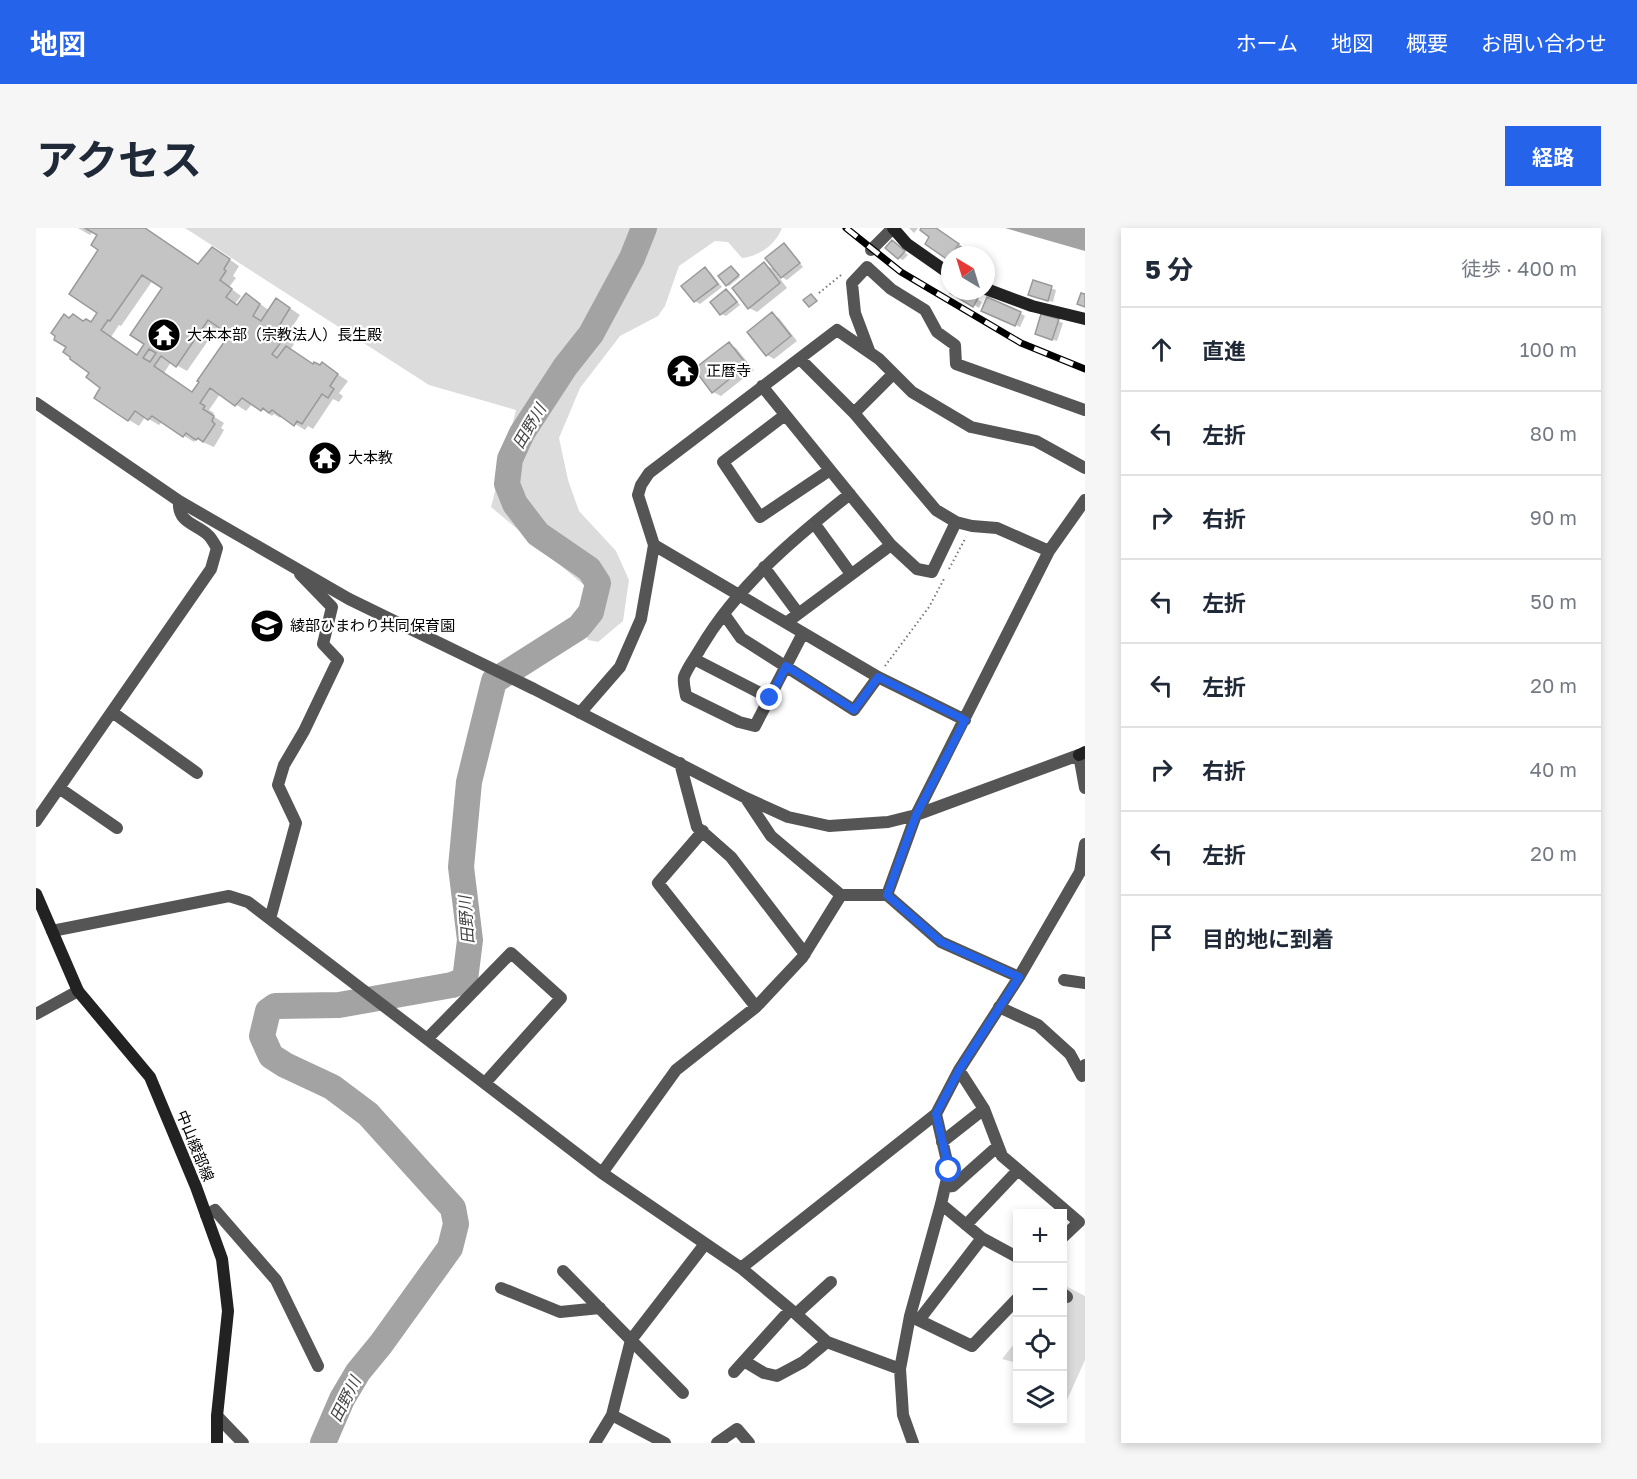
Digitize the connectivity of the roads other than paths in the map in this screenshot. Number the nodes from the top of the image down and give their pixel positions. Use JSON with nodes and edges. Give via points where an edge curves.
{"nodes":[{"id":1,"x":893,"y":228,"type":"edge"},
{"id":2,"x":871,"y":250,"type":"dead end"},
{"id":3,"x":941,"y":267,"type":"edge"},
{"id":4,"x":995,"y":292,"type":"edge"},
{"id":5,"x":1085,"y":319,"type":"edge"},
{"id":6,"x":870,"y":353,"type":"junction"},
{"id":7,"x":800,"y":359,"type":"junction"},
{"id":8,"x":894,"y":374,"type":"junction"},
{"id":9,"x":762,"y":386,"type":"junction"},
{"id":10,"x":36,"y":403,"type":"edge"},
{"id":11,"x":1085,"y":410,"type":"edge"},
{"id":12,"x":854,"y":413,"type":"junction"},
{"id":13,"x":785,"y":414,"type":"junction"},
{"id":14,"x":1085,"y":468,"type":"edge"},
{"id":15,"x":830,"y":470,"type":"junction"},
{"id":16,"x":850,"y":494,"type":"junction"},
{"id":17,"x":1085,"y":500,"type":"edge"},
{"id":18,"x":179,"y":501,"type":"junction"},
{"id":19,"x":956,"y":522,"type":"junction"},
{"id":20,"x":814,"y":523,"type":"junction"},
{"id":21,"x":654,"y":545,"type":"junction"},
{"id":22,"x":891,"y":545,"type":"junction"},
{"id":23,"x":1049,"y":551,"type":"junction"},
{"id":24,"x":764,"y":567,"type":"junction"},
{"id":25,"x":296,"y":568,"type":"junction"},
{"id":26,"x":851,"y":574,"type":"junction"},
{"id":27,"x":739,"y":595,"type":"junction"},
{"id":28,"x":798,"y":613,"type":"junction"},
{"id":29,"x":724,"y":614,"type":"junction"},
{"id":30,"x":786,"y":622,"type":"junction"},
{"id":31,"x":803,"y":633,"type":"junction"},
{"id":32,"x":694,"y":659,"type":"junction"},
{"id":33,"x":786,"y":666,"type":"junction"},
{"id":34,"x":878,"y":677,"type":"junction"},
{"id":35,"x":770,"y":698,"type":"junction"},
{"id":36,"x":112,"y":712,"type":"junction"},
{"id":37,"x":580,"y":713,"type":"junction"},
{"id":38,"x":965,"y":720,"type":"junction"},
{"id":39,"x":1082,"y":754,"type":"edge"},
{"id":40,"x":680,"y":763,"type":"junction"},
{"id":41,"x":197,"y":772,"type":"dead end"},
{"id":42,"x":59,"y":788,"type":"junction"},
{"id":43,"x":1085,"y":788,"type":"edge"},
{"id":44,"x":746,"y":798,"type":"junction"},
{"id":45,"x":916,"y":815,"type":"junction"},
{"id":46,"x":36,"y":821,"type":"edge"},
{"id":47,"x":117,"y":828,"type":"dead end"},
{"id":48,"x":703,"y":831,"type":"junction"},
{"id":49,"x":1085,"y":844,"type":"edge"},
{"id":50,"x":36,"y":894,"type":"edge"},
{"id":51,"x":842,"y":895,"type":"junction"},
{"id":52,"x":887,"y":895,"type":"junction"},
{"id":53,"x":270,"y":919,"type":"junction"},
{"id":54,"x":52,"y":931,"type":"junction"},
{"id":55,"x":805,"y":954,"type":"junction"},
{"id":56,"x":1019,"y":977,"type":"junction"},
{"id":57,"x":1064,"y":980,"type":"dead end"},
{"id":58,"x":1085,"y":983,"type":"edge"},
{"id":59,"x":78,"y":991,"type":"junction"},
{"id":60,"x":756,"y":1007,"type":"junction"},
{"id":61,"x":999,"y":1008,"type":"junction"},
{"id":62,"x":36,"y":1014,"type":"edge"},
{"id":63,"x":427,"y":1039,"type":"junction"},
{"id":64,"x":959,"y":1070,"type":"junction"},
{"id":65,"x":1084,"y":1073,"type":"edge"},
{"id":66,"x":485,"y":1083,"type":"junction"},
{"id":67,"x":984,"y":1109,"type":"junction"},
{"id":68,"x":936,"y":1114,"type":"junction"},
{"id":69,"x":942,"y":1142,"type":"junction"},
{"id":70,"x":998,"y":1146,"type":"junction"},
{"id":71,"x":1018,"y":1170,"type":"junction"},
{"id":72,"x":602,"y":1173,"type":"junction"},
{"id":73,"x":945,"y":1187,"type":"junction"},
{"id":74,"x":941,"y":1204,"type":"junction"},
{"id":75,"x":206,"y":1215,"type":"junction"},
{"id":76,"x":1082,"y":1224,"type":"edge"},
{"id":77,"x":966,"y":1225,"type":"junction"},
{"id":78,"x":1067,"y":1234,"type":"edge"},
{"id":79,"x":982,"y":1238,"type":"junction"},
{"id":80,"x":705,"y":1244,"type":"junction"},
{"id":81,"x":1013,"y":1255,"type":"edge"},
{"id":82,"x":741,"y":1268,"type":"junction"},
{"id":83,"x":563,"y":1271,"type":"dead end"},
{"id":84,"x":831,"y":1282,"type":"dead end"},
{"id":85,"x":501,"y":1288,"type":"dead end"},
{"id":86,"x":1013,"y":1303,"type":"edge"},
{"id":87,"x":600,"y":1308,"type":"junction"},
{"id":88,"x":793,"y":1312,"type":"junction"},
{"id":89,"x":915,"y":1318,"type":"junction"},
{"id":90,"x":631,"y":1340,"type":"junction"},
{"id":91,"x":827,"y":1342,"type":"junction"},
{"id":92,"x":744,"y":1361,"type":"junction"},
{"id":93,"x":318,"y":1366,"type":"dead end"},
{"id":94,"x":900,"y":1369,"type":"junction"},
{"id":95,"x":734,"y":1372,"type":"dead end"},
{"id":96,"x":683,"y":1393,"type":"dead end"},
{"id":97,"x":612,"y":1415,"type":"junction"},
{"id":98,"x":218,"y":1416,"type":"junction"},
{"id":99,"x":217,"y":1443,"type":"edge"},
{"id":100,"x":243,"y":1443,"type":"edge"},
{"id":101,"x":595,"y":1443,"type":"edge"},
{"id":102,"x":665,"y":1443,"type":"edge"},
{"id":103,"x":717,"y":1443,"type":"edge"},
{"id":104,"x":749,"y":1443,"type":"edge"},
{"id":105,"x":913,"y":1443,"type":"edge"}],
"edges":[{"from":1,"to":2,"type":"street"},
{"from":1,"to":3,"type":"main road","via":[[907,244]]},
{"from":4,"to":5,"type":"main road"},
{"from":6,"to":7,"type":"street","via":[[837,330]]},
{"from":6,"to":8,"type":"street"},
{"from":6,"to":11,"type":"street","via":[[855,313],[852,283],[867,267],[891,289],[925,310],[937,332],[955,345],[957,364]]},
{"from":7,"to":9,"type":"street"},
{"from":7,"to":12,"type":"street"},
{"from":8,"to":12,"type":"street"},
{"from":8,"to":14,"type":"street","via":[[912,392],[971,427],[1036,441]]},
{"from":9,"to":13,"type":"street"},
{"from":9,"to":21,"type":"street","via":[[649,473],[641,484],[638,495]]},
{"from":10,"to":18,"type":"street"},
{"from":12,"to":19,"type":"street","via":[[936,510]]},
{"from":13,"to":15,"type":"street"},
{"from":13,"to":15,"type":"street","via":[[723,462],[760,517]]},
{"from":15,"to":16,"type":"street"},
{"from":16,"to":20,"type":"street"},
{"from":16,"to":22,"type":"street"},
{"from":17,"to":23,"type":"street"},
{"from":18,"to":25,"type":"street"},
{"from":18,"to":36,"type":"street","via":[[178,508],[188,524],[209,535],[217,548],[212,569]]},
{"from":19,"to":22,"type":"street","via":[[932,572],[917,569]]},
{"from":19,"to":23,"type":"street","via":[[997,528]]},
{"from":20,"to":24,"type":"street"},
{"from":20,"to":26,"type":"street"},
{"from":21,"to":27,"type":"street"},
{"from":21,"to":37,"type":"street","via":[[641,619],[630,646],[620,667]]},
{"from":22,"to":26,"type":"street"},
{"from":23,"to":38,"type":"street"},
{"from":24,"to":27,"type":"street"},
{"from":24,"to":28,"type":"street"},
{"from":25,"to":37,"type":"street","via":[[349,599]]},
{"from":25,"to":53,"type":"street","via":[[332,607],[323,644],[338,660],[284,765],[278,785],[296,823]]},
{"from":26,"to":28,"type":"street"},
{"from":27,"to":29,"type":"street"},
{"from":27,"to":30,"type":"street"},
{"from":28,"to":30,"type":"street"},
{"from":29,"to":32,"type":"street"},
{"from":29,"to":33,"type":"street","via":[[741,639]]},
{"from":30,"to":31,"type":"street"},
{"from":31,"to":33,"type":"street"},
{"from":31,"to":34,"type":"street"},
{"from":32,"to":35,"type":"street"},
{"from":32,"to":35,"type":"street","via":[[683,679],[686,696],[755,726]]},
{"from":33,"to":34,"type":"street","via":[[854,710]]},
{"from":33,"to":35,"type":"street"},
{"from":34,"to":38,"type":"street"},
{"from":36,"to":41,"type":"street"},
{"from":36,"to":42,"type":"street"},
{"from":37,"to":40,"type":"street"},
{"from":38,"to":45,"type":"street"},
{"from":39,"to":43,"type":"street"},
{"from":39,"to":45,"type":"street"},
{"from":40,"to":44,"type":"street"},
{"from":40,"to":48,"type":"street","via":[[697,827]]},
{"from":42,"to":46,"type":"street"},
{"from":42,"to":47,"type":"street"},
{"from":44,"to":45,"type":"street","via":[[788,816],[829,826],[888,822]]},
{"from":44,"to":51,"type":"street","via":[[771,836]]},
{"from":45,"to":52,"type":"street"},
{"from":48,"to":55,"type":"street","via":[[731,857]]},
{"from":48,"to":60,"type":"street","via":[[658,883]]},
{"from":49,"to":56,"type":"street","via":[[1080,872]]},
{"from":50,"to":54,"type":"main road","name":"中山綾部線"},
{"from":51,"to":52,"type":"street"},
{"from":51,"to":55,"type":"street"},
{"from":52,"to":56,"type":"street","via":[[941,942]]},
{"from":53,"to":54,"type":"street","via":[[248,902],[229,896]]},
{"from":53,"to":63,"type":"street"},
{"from":54,"to":59,"type":"main road","name":"中山綾部線"},
{"from":55,"to":60,"type":"street"},
{"from":56,"to":61,"type":"street"},
{"from":57,"to":58,"type":"street"},
{"from":59,"to":62,"type":"street"},
{"from":59,"to":75,"type":"main road","name":"中山綾部線","via":[[150,1077]]},
{"from":60,"to":72,"type":"street","via":[[676,1070]]},
{"from":61,"to":64,"type":"street"},
{"from":61,"to":65,"type":"street","via":[[1038,1025],[1070,1054]]},
{"from":63,"to":66,"type":"street"},
{"from":63,"to":66,"type":"street","via":[[511,953],[561,998]]},
{"from":64,"to":67,"type":"street"},
{"from":64,"to":68,"type":"street"},
{"from":66,"to":72,"type":"street"},
{"from":67,"to":69,"type":"street"},
{"from":67,"to":70,"type":"street"},
{"from":68,"to":69,"type":"street"},
{"from":68,"to":82,"type":"street"},
{"from":69,"to":73,"type":"street","via":[[949,1170]]},
{"from":70,"to":71,"type":"street"},
{"from":70,"to":73,"type":"street","via":[[953,1186]]},
{"from":71,"to":76,"type":"street"},
{"from":71,"to":77,"type":"street"},
{"from":72,"to":80,"type":"street"},
{"from":73,"to":74,"type":"street"},
{"from":74,"to":77,"type":"street"},
{"from":74,"to":89,"type":"street"},
{"from":75,"to":93,"type":"street","via":[[215,1210],[276,1280]]},
{"from":75,"to":98,"type":"main road","name":"中山綾部線","via":[[222,1259],[228,1311]]},
{"from":76,"to":78,"type":"street"},
{"from":77,"to":79,"type":"street"},
{"from":79,"to":81,"type":"street"},
{"from":79,"to":89,"type":"street"},
{"from":80,"to":82,"type":"street"},
{"from":80,"to":90,"type":"street"},
{"from":82,"to":88,"type":"street"},
{"from":83,"to":87,"type":"street"},
{"from":84,"to":88,"type":"street"},
{"from":85,"to":87,"type":"street","via":[[560,1312]]},
{"from":86,"to":89,"type":"street","via":[[972,1346]]},
{"from":87,"to":90,"type":"street"},
{"from":88,"to":91,"type":"street"},
{"from":88,"to":92,"type":"street"},
{"from":89,"to":94,"type":"street"},
{"from":90,"to":96,"type":"street"},
{"from":90,"to":97,"type":"street"},
{"from":91,"to":92,"type":"street","via":[[803,1362],[777,1376]]},
{"from":91,"to":94,"type":"street"},
{"from":92,"to":95,"type":"street"},
{"from":94,"to":105,"type":"street","via":[[903,1415]]},
{"from":97,"to":101,"type":"street"},
{"from":97,"to":102,"type":"street"},
{"from":98,"to":99,"type":"main road","name":"中山綾部線"},
{"from":98,"to":100,"type":"street"},
{"from":103,"to":104,"type":"street","via":[[737,1429]]}]}
